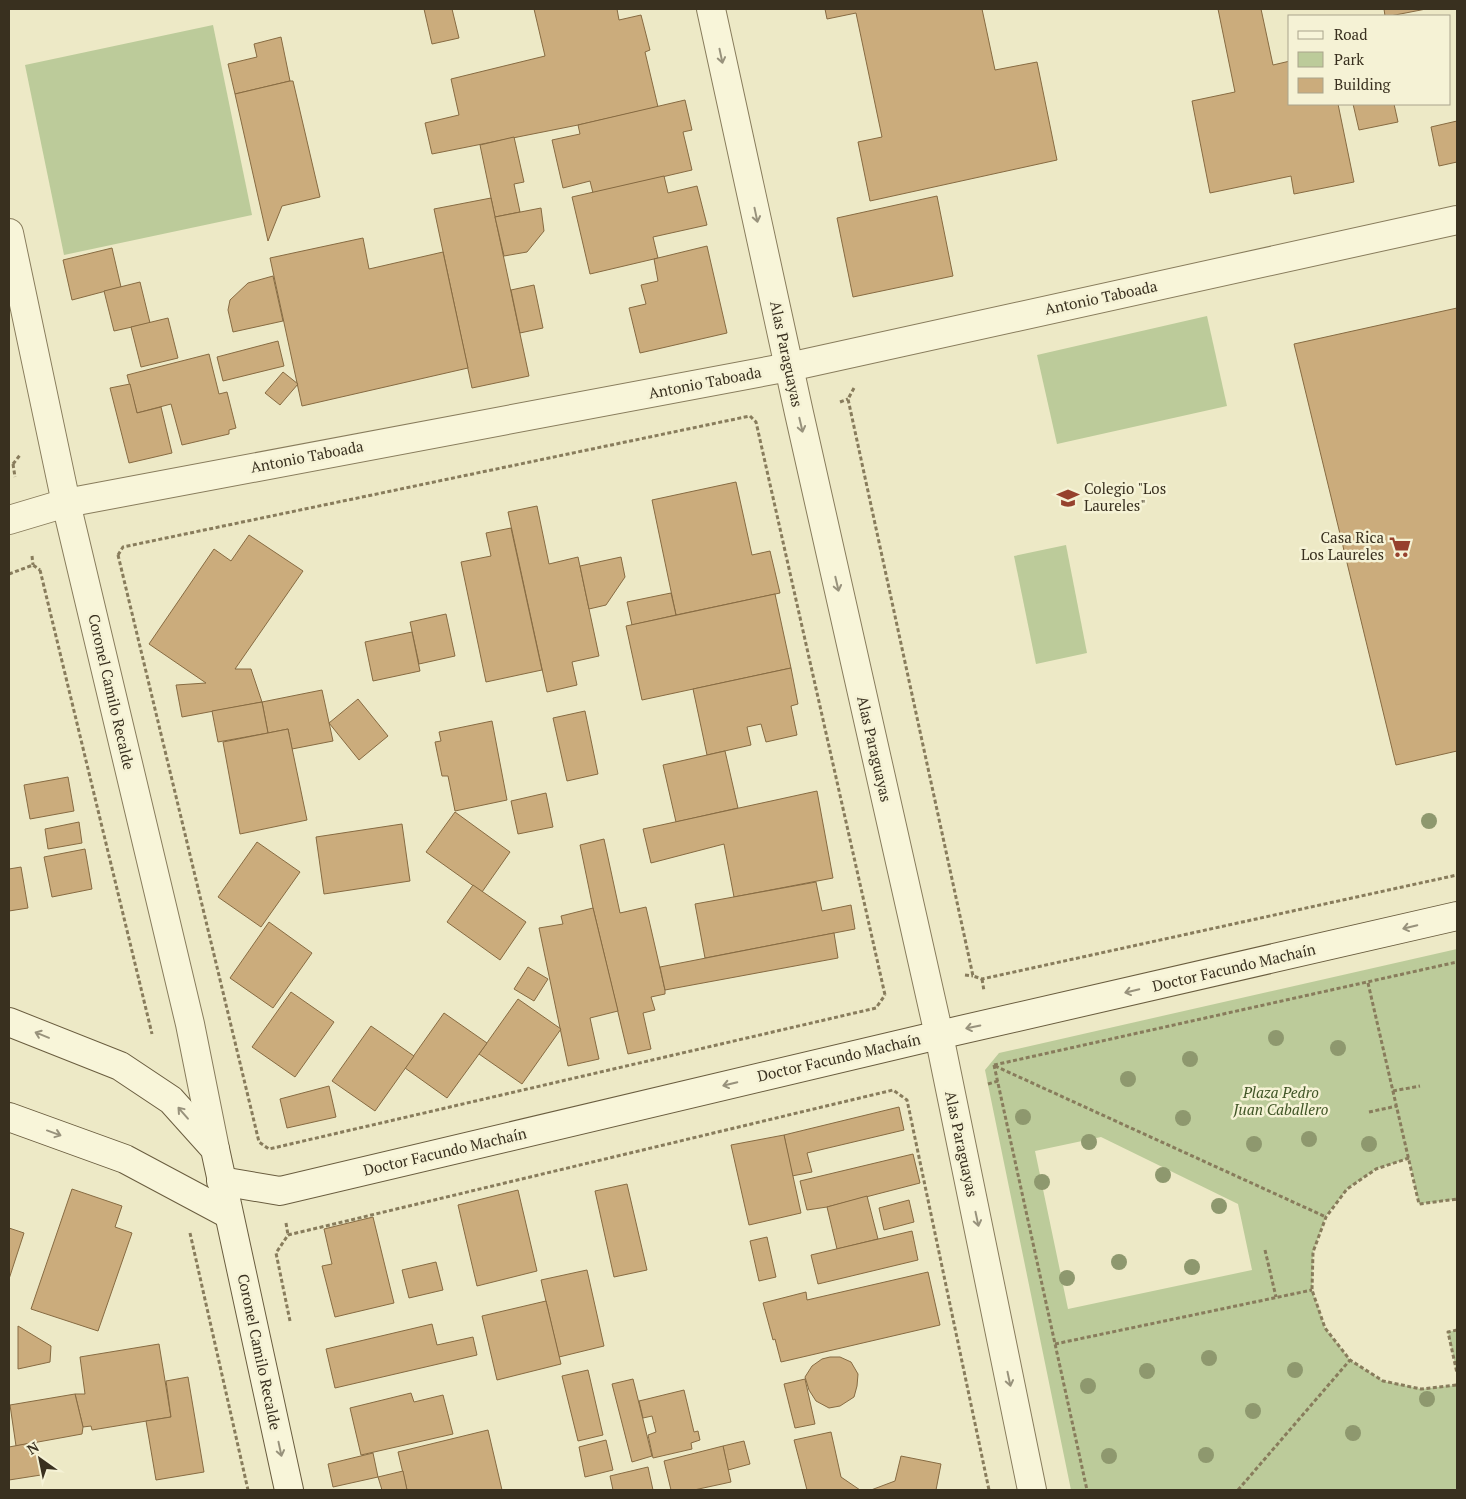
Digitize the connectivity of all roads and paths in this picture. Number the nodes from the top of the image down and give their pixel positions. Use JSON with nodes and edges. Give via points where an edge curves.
{"nodes":[{"id":1,"x":710,"y":9,"type":"edge"},
{"id":2,"x":1457,"y":220,"type":"edge"},
{"id":3,"x":9,"y":233,"type":"edge"},
{"id":4,"x":789,"y":367,"type":"junction"},
{"id":5,"x":840,"y":402,"type":"dead end"},
{"id":6,"x":765,"y":420,"type":"dead end"},
{"id":7,"x":756,"y":422,"type":"junction"},
{"id":8,"x":11,"y":465,"type":"edge"},
{"id":9,"x":15,"y":477,"type":"dead end"},
{"id":10,"x":66,"y":502,"type":"junction"},
{"id":11,"x":9,"y":520,"type":"edge"},
{"id":12,"x":32,"y":556,"type":"dead end"},
{"id":13,"x":33,"y":565,"type":"junction"},
{"id":14,"x":9,"y":574,"type":"edge"},
{"id":15,"x":1457,"y":875,"type":"edge"},
{"id":16,"x":1457,"y":916,"type":"edge"},
{"id":17,"x":1457,"y":962,"type":"edge"},
{"id":18,"x":965,"y":975,"type":"dead end"},
{"id":19,"x":973,"y":976,"type":"junction"},
{"id":20,"x":982,"y":979,"type":"junction"},
{"id":21,"x":1368,"y":983,"type":"junction"},
{"id":22,"x":894,"y":992,"type":"dead end"},
{"id":23,"x":985,"y":993,"type":"dead end"},
{"id":24,"x":885,"y":995,"type":"junction"},
{"id":25,"x":9,"y":1022,"type":"edge"},
{"id":26,"x":152,"y":1034,"type":"dead end"},
{"id":27,"x":939,"y":1034,"type":"junction"},
{"id":28,"x":994,"y":1065,"type":"junction"},
{"id":29,"x":998,"y":1081,"type":"junction"},
{"id":30,"x":892,"y":1082,"type":"dead end"},
{"id":31,"x":988,"y":1084,"type":"dead end"},
{"id":32,"x":1420,"y":1086,"type":"dead end"},
{"id":33,"x":893,"y":1090,"type":"junction"},
{"id":34,"x":1393,"y":1091,"type":"junction"},
{"id":35,"x":915,"y":1099,"type":"dead end"},
{"id":36,"x":908,"y":1100,"type":"junction"},
{"id":37,"x":1397,"y":1106,"type":"junction"},
{"id":38,"x":1369,"y":1112,"type":"dead end"},
{"id":39,"x":9,"y":1117,"type":"edge"},
{"id":40,"x":215,"y":1150,"type":"junction"},
{"id":41,"x":1409,"y":1158,"type":"junction"},
{"id":42,"x":221,"y":1181,"type":"junction"},
{"id":43,"x":1457,"y":1199,"type":"edge"},
{"id":44,"x":228,"y":1214,"type":"junction"},
{"id":45,"x":1326,"y":1216,"type":"junction"},
{"id":46,"x":190,"y":1230,"type":"dead end"},
{"id":47,"x":1264,"y":1250,"type":"dead end"},
{"id":48,"x":208,"y":1269,"type":"dead end"},
{"id":49,"x":199,"y":1271,"type":"junction"},
{"id":50,"x":1312,"y":1290,"type":"junction"},
{"id":51,"x":1276,"y":1297,"type":"junction"},
{"id":52,"x":292,"y":1329,"type":"dead end"},
{"id":53,"x":1457,"y":1330,"type":"edge"},
{"id":54,"x":1055,"y":1344,"type":"junction"},
{"id":55,"x":1350,"y":1360,"type":"junction"},
{"id":56,"x":1457,"y":1373,"type":"edge"},
{"id":57,"x":1457,"y":1385,"type":"edge"},
{"id":58,"x":248,"y":1490,"type":"edge"},
{"id":59,"x":289,"y":1490,"type":"edge"},
{"id":60,"x":989,"y":1490,"type":"edge"},
{"id":61,"x":1032,"y":1490,"type":"edge"},
{"id":62,"x":1087,"y":1490,"type":"edge"},
{"id":63,"x":1238,"y":1490,"type":"edge"}],
"edges":[{"from":1,"to":4,"type":"street","name":"Alas Paraguayas","one_way":true},
{"from":2,"to":4,"type":"street","name":"Antonio Taboada"},
{"from":3,"to":10,"type":"street","name":"Coronel Camilo Recalde"},
{"from":4,"to":10,"type":"street","name":"Antonio Taboada"},
{"from":4,"to":27,"type":"street","name":"Alas Paraguayas","one_way":true},
{"from":5,"to":19,"type":"path","via":[[848,399]]},
{"from":6,"to":7,"type":"path"},
{"from":7,"to":24,"type":"path"},
{"from":7,"to":24,"type":"path","via":[[750,416],[123,547],[118,555],[258,1142],[269,1150],[876,1008]]},
{"from":8,"to":9,"type":"path"},
{"from":10,"to":11,"type":"street","name":"Antonio Taboada"},
{"from":10,"to":40,"type":"street","name":"Coronel Camilo Recalde","via":[[190,1024]]},
{"from":12,"to":13,"type":"path"},
{"from":13,"to":14,"type":"path"},
{"from":13,"to":26,"type":"path","via":[[40,570]]},
{"from":15,"to":20,"type":"path"},
{"from":16,"to":27,"type":"street","name":"Doctor Facundo Machaín","one_way":true},
{"from":17,"to":21,"type":"path"},
{"from":18,"to":19,"type":"path"},
{"from":19,"to":20,"type":"path"},
{"from":20,"to":23,"type":"path"},
{"from":21,"to":28,"type":"path"},
{"from":21,"to":34,"type":"path"},
{"from":22,"to":24,"type":"path"},
{"from":40,"to":25,"type":"street","one_way":true,"via":[[171,1100],[120,1066]]},
{"from":27,"to":42,"type":"street","name":"Doctor Facundo Machaín","one_way":true,"via":[[280,1191]]},
{"from":27,"to":61,"type":"street","name":"Alas Paraguayas","one_way":true},
{"from":28,"to":29,"type":"path"},
{"from":28,"to":45,"type":"path"},
{"from":29,"to":31,"type":"path"},
{"from":29,"to":54,"type":"path"},
{"from":30,"to":33,"type":"path"},
{"from":32,"to":34,"type":"path"},
{"from":33,"to":36,"type":"path"},
{"from":33,"to":52,"type":"path","via":[[288,1235],[276,1253]]},
{"from":34,"to":37,"type":"path"},
{"from":35,"to":36,"type":"path"},
{"from":36,"to":60,"type":"path"},
{"from":37,"to":38,"type":"path"},
{"from":37,"to":41,"type":"path"},
{"from":39,"to":44,"type":"street","one_way":true,"via":[[125,1160]]},
{"from":40,"to":42,"type":"street"},
{"from":41,"to":43,"type":"path","via":[[1420,1204]]},
{"from":41,"to":45,"type":"path","via":[[1376,1169],[1347,1189]]},
{"from":42,"to":44,"type":"street"},
{"from":44,"to":59,"type":"street","name":"Coronel Camilo Recalde","one_way":true},
{"from":45,"to":50,"type":"path","via":[[1313,1252]]},
{"from":46,"to":49,"type":"path"},
{"from":47,"to":51,"type":"path"},
{"from":48,"to":49,"type":"path"},
{"from":49,"to":58,"type":"path"},
{"from":50,"to":51,"type":"path"},
{"from":50,"to":55,"type":"path","via":[[1325,1328]]},
{"from":51,"to":54,"type":"path"},
{"from":53,"to":56,"type":"path","via":[[1448,1332]]},
{"from":54,"to":62,"type":"path"},
{"from":55,"to":57,"type":"path","via":[[1383,1381],[1421,1389]]},
{"from":55,"to":63,"type":"path"}]}
